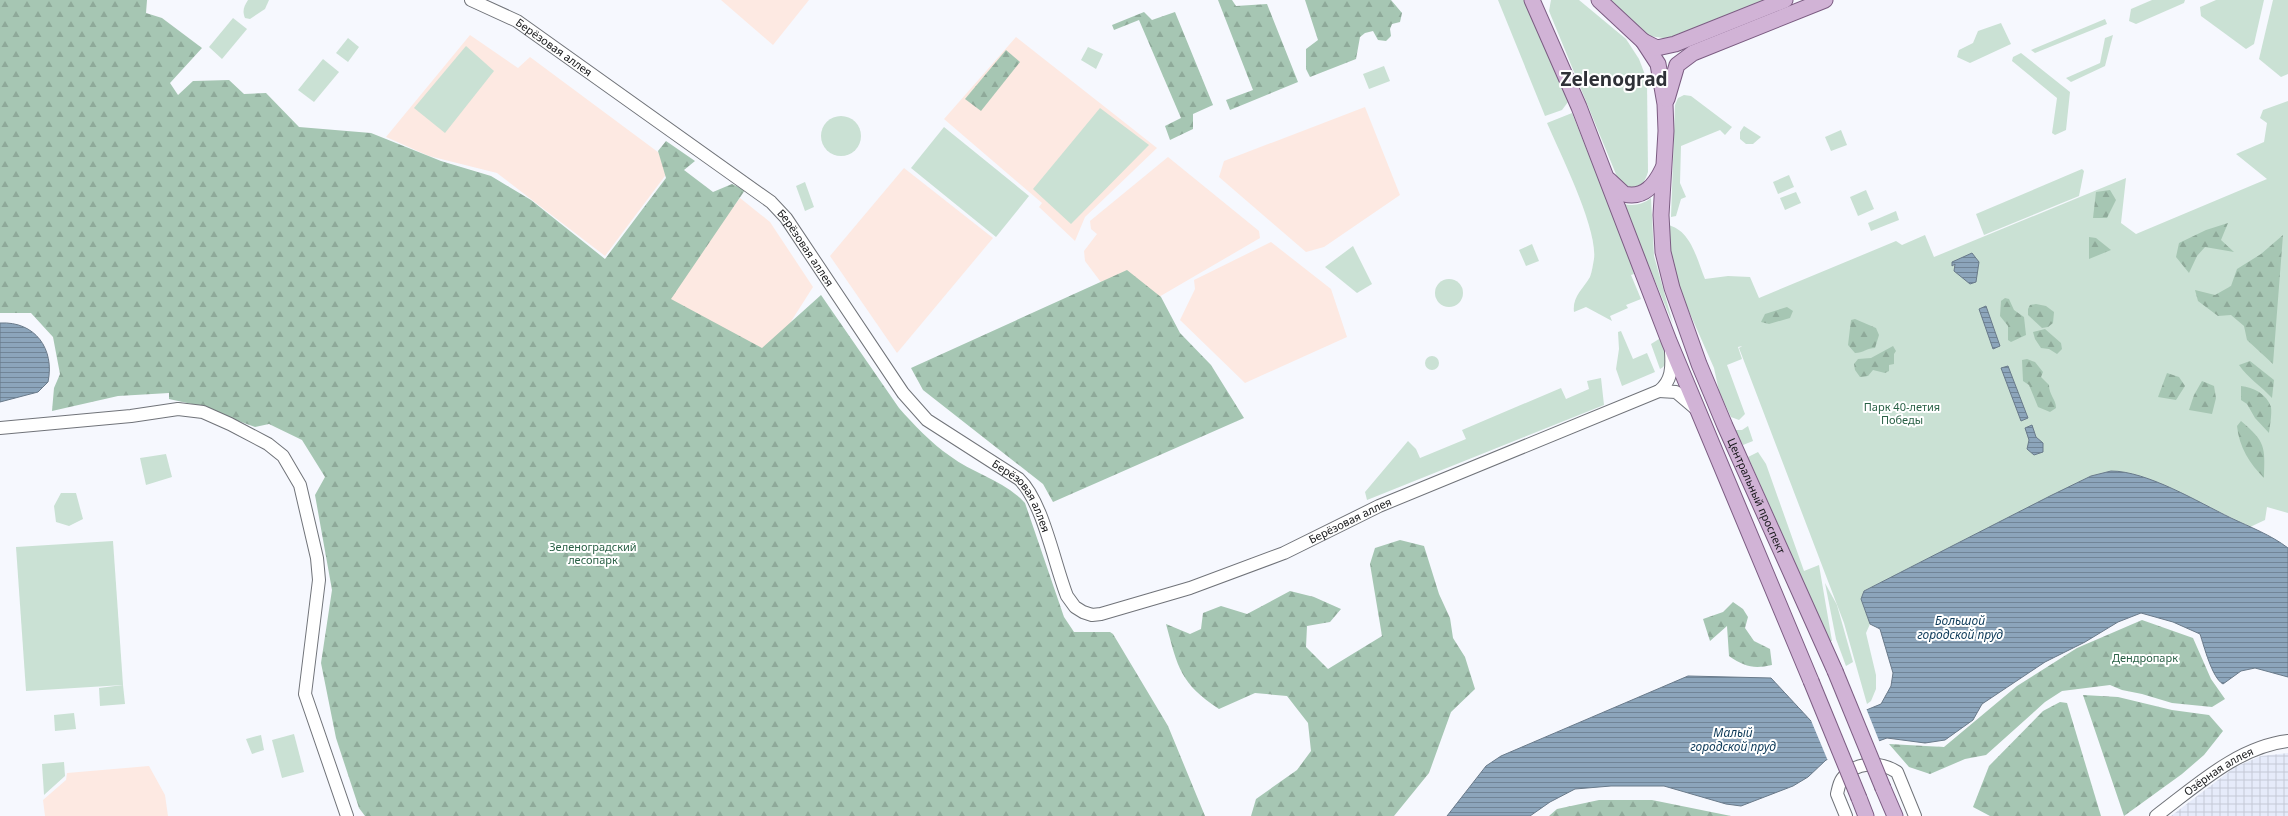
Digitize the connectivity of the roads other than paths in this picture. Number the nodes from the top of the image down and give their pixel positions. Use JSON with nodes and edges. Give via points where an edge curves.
{"nodes":[{"id":1,"x":471,"y":0,"type":"edge"},
{"id":2,"x":1532,"y":0,"type":"edge"},
{"id":3,"x":1545,"y":0,"type":"edge"},
{"id":4,"x":1592,"y":0,"type":"edge"},
{"id":5,"x":1784,"y":0,"type":"edge"},
{"id":6,"x":1825,"y":0,"type":"edge"},
{"id":7,"x":1604,"y":4,"type":"edge"},
{"id":8,"x":1551,"y":40,"type":"junction"},
{"id":9,"x":1643,"y":41,"type":"junction"},
{"id":10,"x":1665,"y":104,"type":"junction"},
{"id":11,"x":1664,"y":165,"type":"junction"},
{"id":12,"x":1604,"y":172,"type":"junction"},
{"id":13,"x":1669,"y":341,"type":"junction"},
{"id":14,"x":1659,"y":391,"type":"junction"},
{"id":15,"x":1703,"y":420,"type":"junction"},
{"id":16,"x":0,"y":428,"type":"edge"},
{"id":17,"x":2288,"y":741,"type":"edge"},
{"id":18,"x":347,"y":816,"type":"edge"},
{"id":19,"x":1846,"y":816,"type":"edge"},
{"id":20,"x":1866,"y":816,"type":"edge"},
{"id":21,"x":1895,"y":816,"type":"edge"},
{"id":22,"x":1915,"y":816,"type":"edge"},
{"id":23,"x":2156,"y":816,"type":"edge"}],
"edges":[{"from":1,"to":14,"type":"street","name":"Берёзовая аллея","via":[[517,22],[771,202],[786,218],[903,393],[920,414],[1019,479],[1028,488],[1038,509],[1067,596],[1082,612],[1092,615],[1111,612],[1190,588],[1265,561],[1301,546],[1379,506]]},
{"from":2,"to":8,"type":"main road","name":"Центральный проспект"},
{"from":3,"to":8,"type":"main road","name":"Центральный проспект"},
{"from":4,"to":7,"type":"main road","name":"Центральный проспект"},
{"from":5,"to":9,"type":"main road","via":[[1675,44],[1657,48]]},
{"from":6,"to":10,"type":"main road","via":[[1693,53],[1677,65]]},
{"from":7,"to":9,"type":"main road","name":"Центральный проспект"},
{"from":8,"to":12,"type":"main road","name":"Центральный проспект"},
{"from":9,"to":10,"type":"main road","name":"Центральный проспект","via":[[1658,64]]},
{"from":10,"to":11,"type":"main road","name":"Центральный проспект"},
{"from":11,"to":12,"type":"main road","name":"Центральный проспект","via":[[1652,186],[1639,195],[1624,194],[1612,184]]},
{"from":11,"to":21,"type":"main road","name":"Центральный проспект","bridge":true,"via":[[1661,222],[1663,252],[1672,288],[1699,364],[1725,426],[1835,671]]},
{"from":12,"to":13,"type":"main road","name":"Центральный проспект"},
{"from":13,"to":14,"type":"street","via":[[1671,372],[1669,380]]},
{"from":13,"to":15,"type":"main road","name":"Центральный проспект"},
{"from":14,"to":15,"type":"street","via":[[1676,392],[1683,396]]},
{"from":15,"to":20,"type":"main road","name":"Центральный проспект","bridge":true},
{"from":16,"to":18,"type":"street","via":[[178,409],[203,412],[230,424],[268,444],[283,456],[300,485],[317,558],[319,580],[305,694]]},
{"from":17,"to":23,"type":"street","name":"Озёрная аллея","via":[[2244,755],[2218,770]]},
{"from":19,"to":22,"type":"street","via":[[1837,794],[1842,779],[1859,766],[1876,763],[1897,772]]}]}
